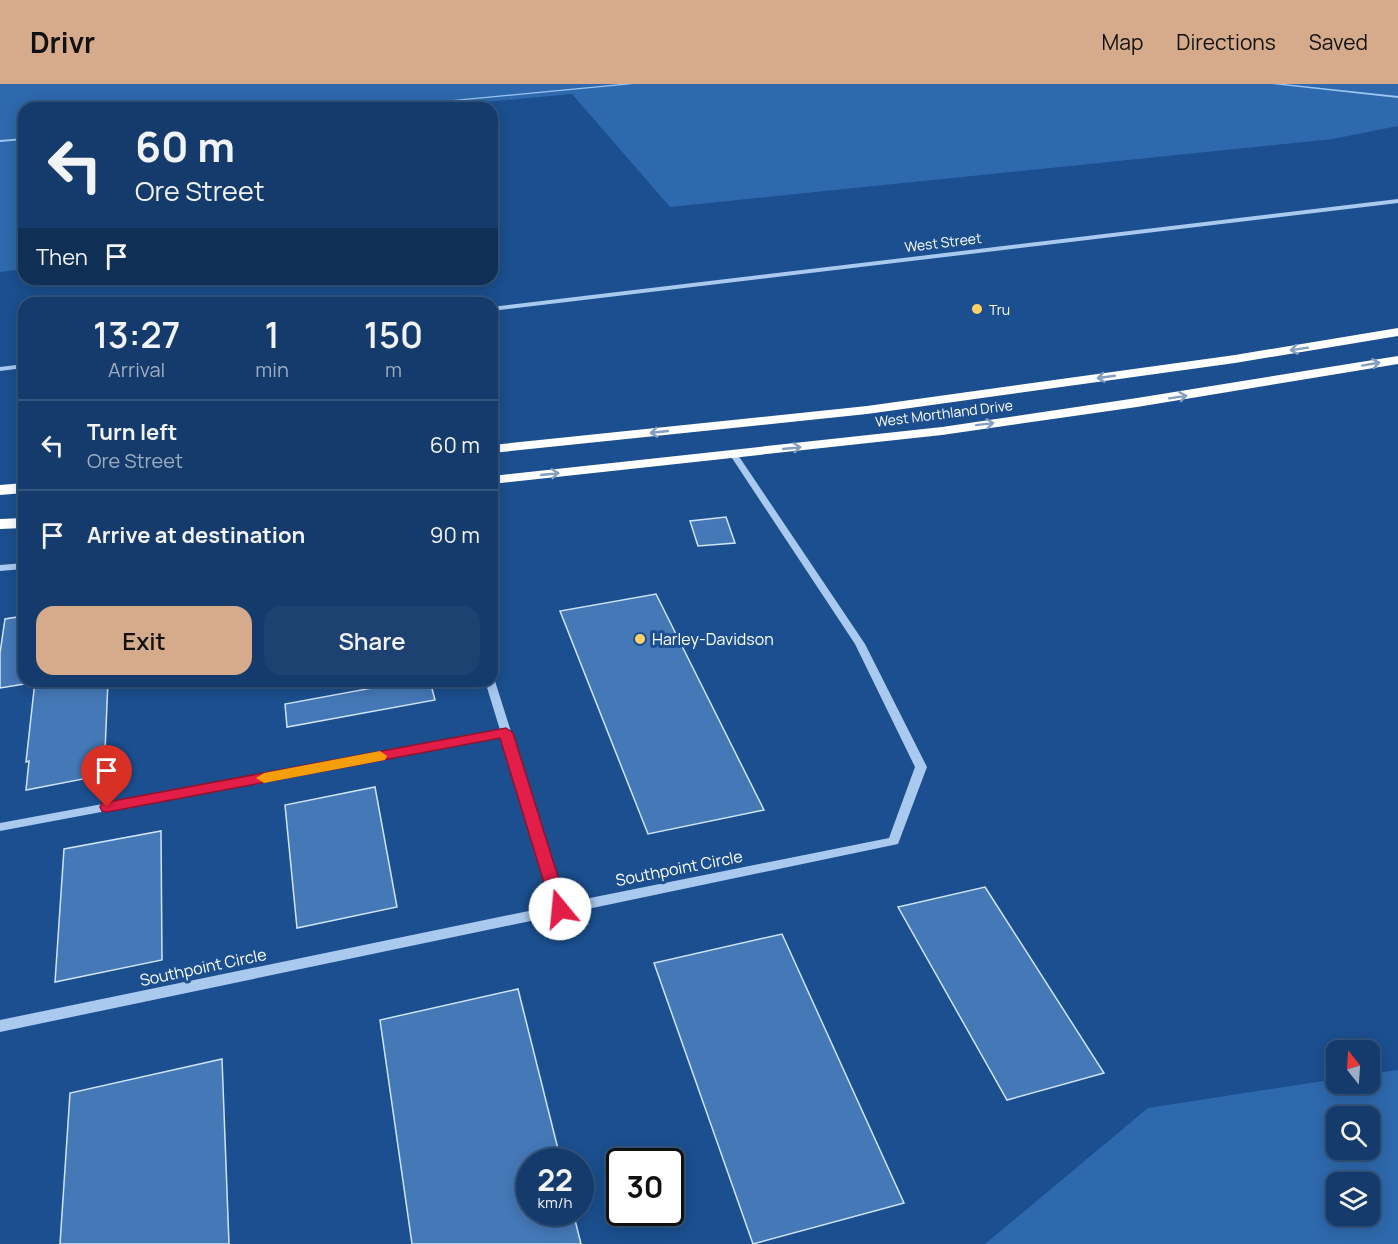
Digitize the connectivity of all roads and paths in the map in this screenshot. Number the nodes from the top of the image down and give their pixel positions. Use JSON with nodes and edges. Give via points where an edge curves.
{"nodes":[{"id":1,"x":1398,"y":201,"type":"edge"},
{"id":2,"x":498,"y":308,"type":"edge"},
{"id":3,"x":1398,"y":332,"type":"edge"},
{"id":4,"x":1398,"y":360,"type":"edge"},
{"id":5,"x":18,"y":367,"type":"edge"},
{"id":6,"x":0,"y":369,"type":"edge"},
{"id":7,"x":498,"y":448,"type":"edge"},
{"id":8,"x":734,"y":454,"type":"junction"},
{"id":9,"x":498,"y":479,"type":"edge"},
{"id":10,"x":18,"y":488,"type":"edge"},
{"id":11,"x":0,"y":490,"type":"edge"},
{"id":12,"x":18,"y":523,"type":"edge"},
{"id":13,"x":0,"y":524,"type":"edge"},
{"id":14,"x":18,"y":566,"type":"edge"},
{"id":15,"x":0,"y":568,"type":"edge"},
{"id":16,"x":492,"y":687,"type":"edge"},
{"id":17,"x":506,"y":733,"type":"junction"},
{"id":18,"x":0,"y":827,"type":"edge"},
{"id":19,"x":560,"y":909,"type":"junction"},
{"id":20,"x":0,"y":1026,"type":"edge"}],
"edges":[{"from":1,"to":2,"type":"street","name":"West Street"},
{"from":3,"to":7,"type":"highway","name":"West Morthland Drive","one_way":true,"via":[[1235,359],[867,410]]},
{"from":8,"to":4,"type":"highway","name":"West Morthland Drive","one_way":true,"via":[[1138,403]]},
{"from":5,"to":6,"type":"street"},
{"from":9,"to":8,"type":"highway","name":"West Morthland Drive","one_way":true},
{"from":8,"to":19,"type":"street","name":"Southpoint Circle","via":[[860,644],[921,767],[894,841]]},
{"from":10,"to":11,"type":"highway"},
{"from":12,"to":13,"type":"highway"},
{"from":14,"to":15,"type":"street"},
{"from":16,"to":17,"type":"street"},
{"from":17,"to":18,"type":"street"},
{"from":17,"to":19,"type":"street"},
{"from":19,"to":20,"type":"street","name":"Southpoint Circle"}]}
